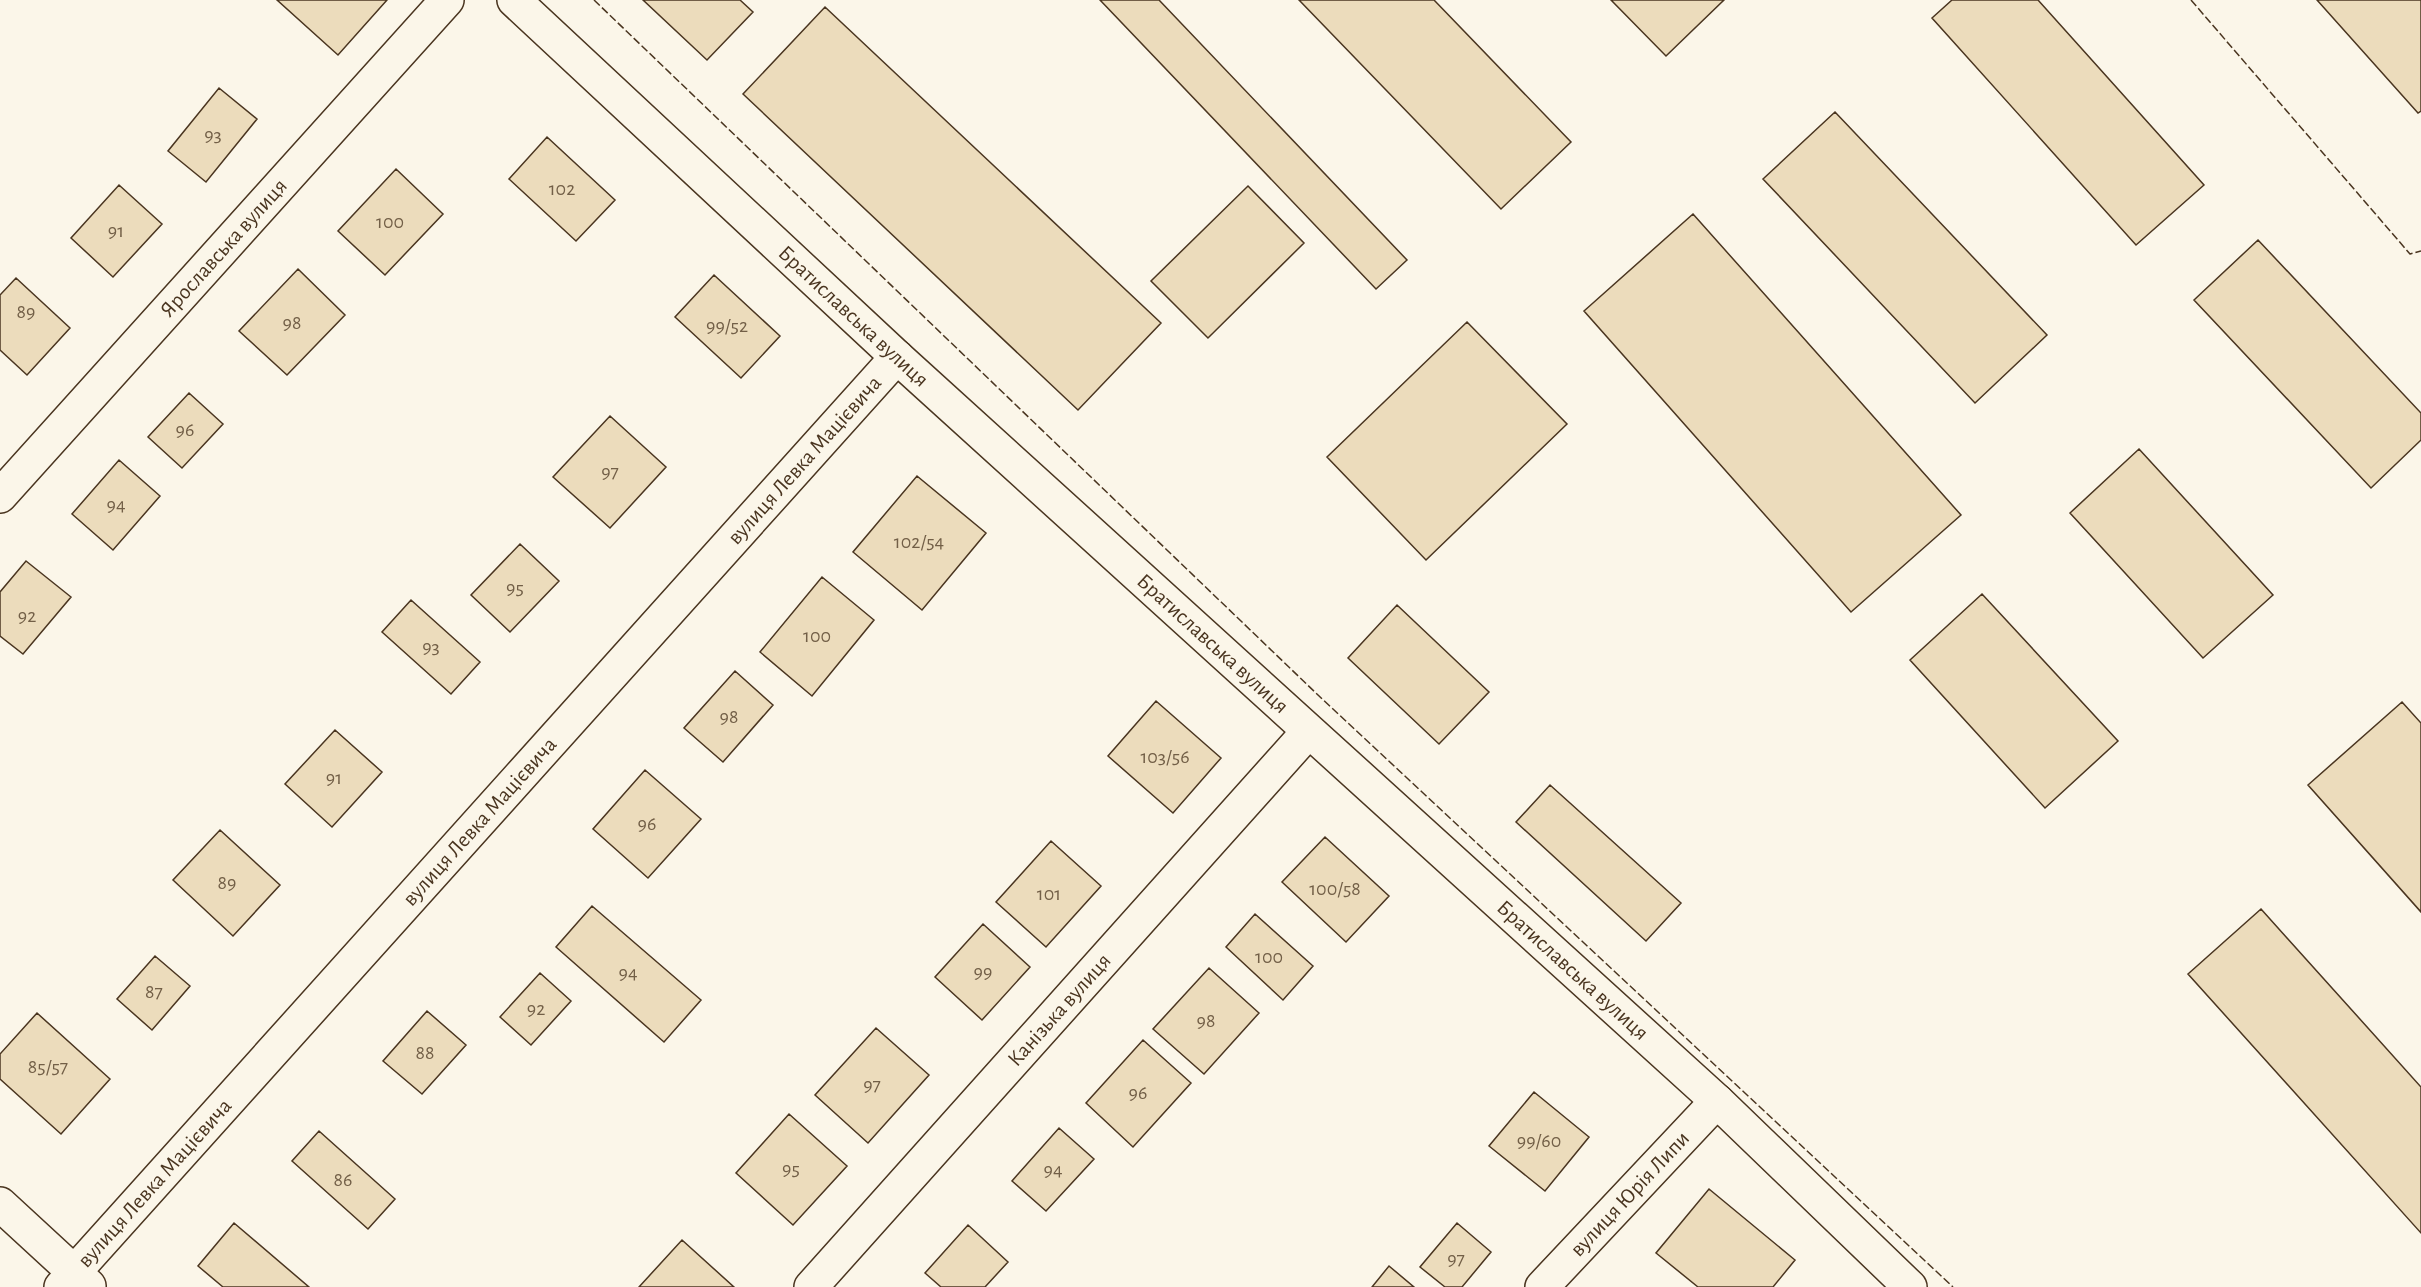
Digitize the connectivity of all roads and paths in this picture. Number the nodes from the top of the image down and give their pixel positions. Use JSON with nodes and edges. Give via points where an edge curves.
{"nodes":[{"id":1,"x":447,"y":0,"type":"edge"},
{"id":2,"x":514,"y":0,"type":"edge"},
{"id":3,"x":897,"y":357,"type":"junction"},
{"id":4,"x":0,"y":496,"type":"edge"},
{"id":5,"x":1308,"y":732,"type":"junction"},
{"id":6,"x":1717,"y":1101,"type":"junction"},
{"id":7,"x":0,"y":1204,"type":"edge"},
{"id":8,"x":75,"y":1282,"type":"edge"},
{"id":9,"x":811,"y":1287,"type":"edge"},
{"id":10,"x":1542,"y":1287,"type":"edge"},
{"id":11,"x":1910,"y":1287,"type":"edge"}],
"edges":[{"from":1,"to":4,"type":"street","name":"Ярославська вулиця"},
{"from":2,"to":3,"type":"street","name":"Братиславська вулиця"},
{"from":3,"to":5,"type":"street","name":"Братиславська вулиця"},
{"from":3,"to":8,"type":"street","name":"вулиця Левка Мацієвича"},
{"from":5,"to":6,"type":"street","name":"Братиславська вулиця"},
{"from":5,"to":9,"type":"street","name":"Канізька вулиця"},
{"from":6,"to":10,"type":"street","name":"вулиця Юрія Липи"},
{"from":6,"to":11,"type":"street","name":"Братиславська вулиця"},
{"from":7,"to":8,"type":"street"}]}
